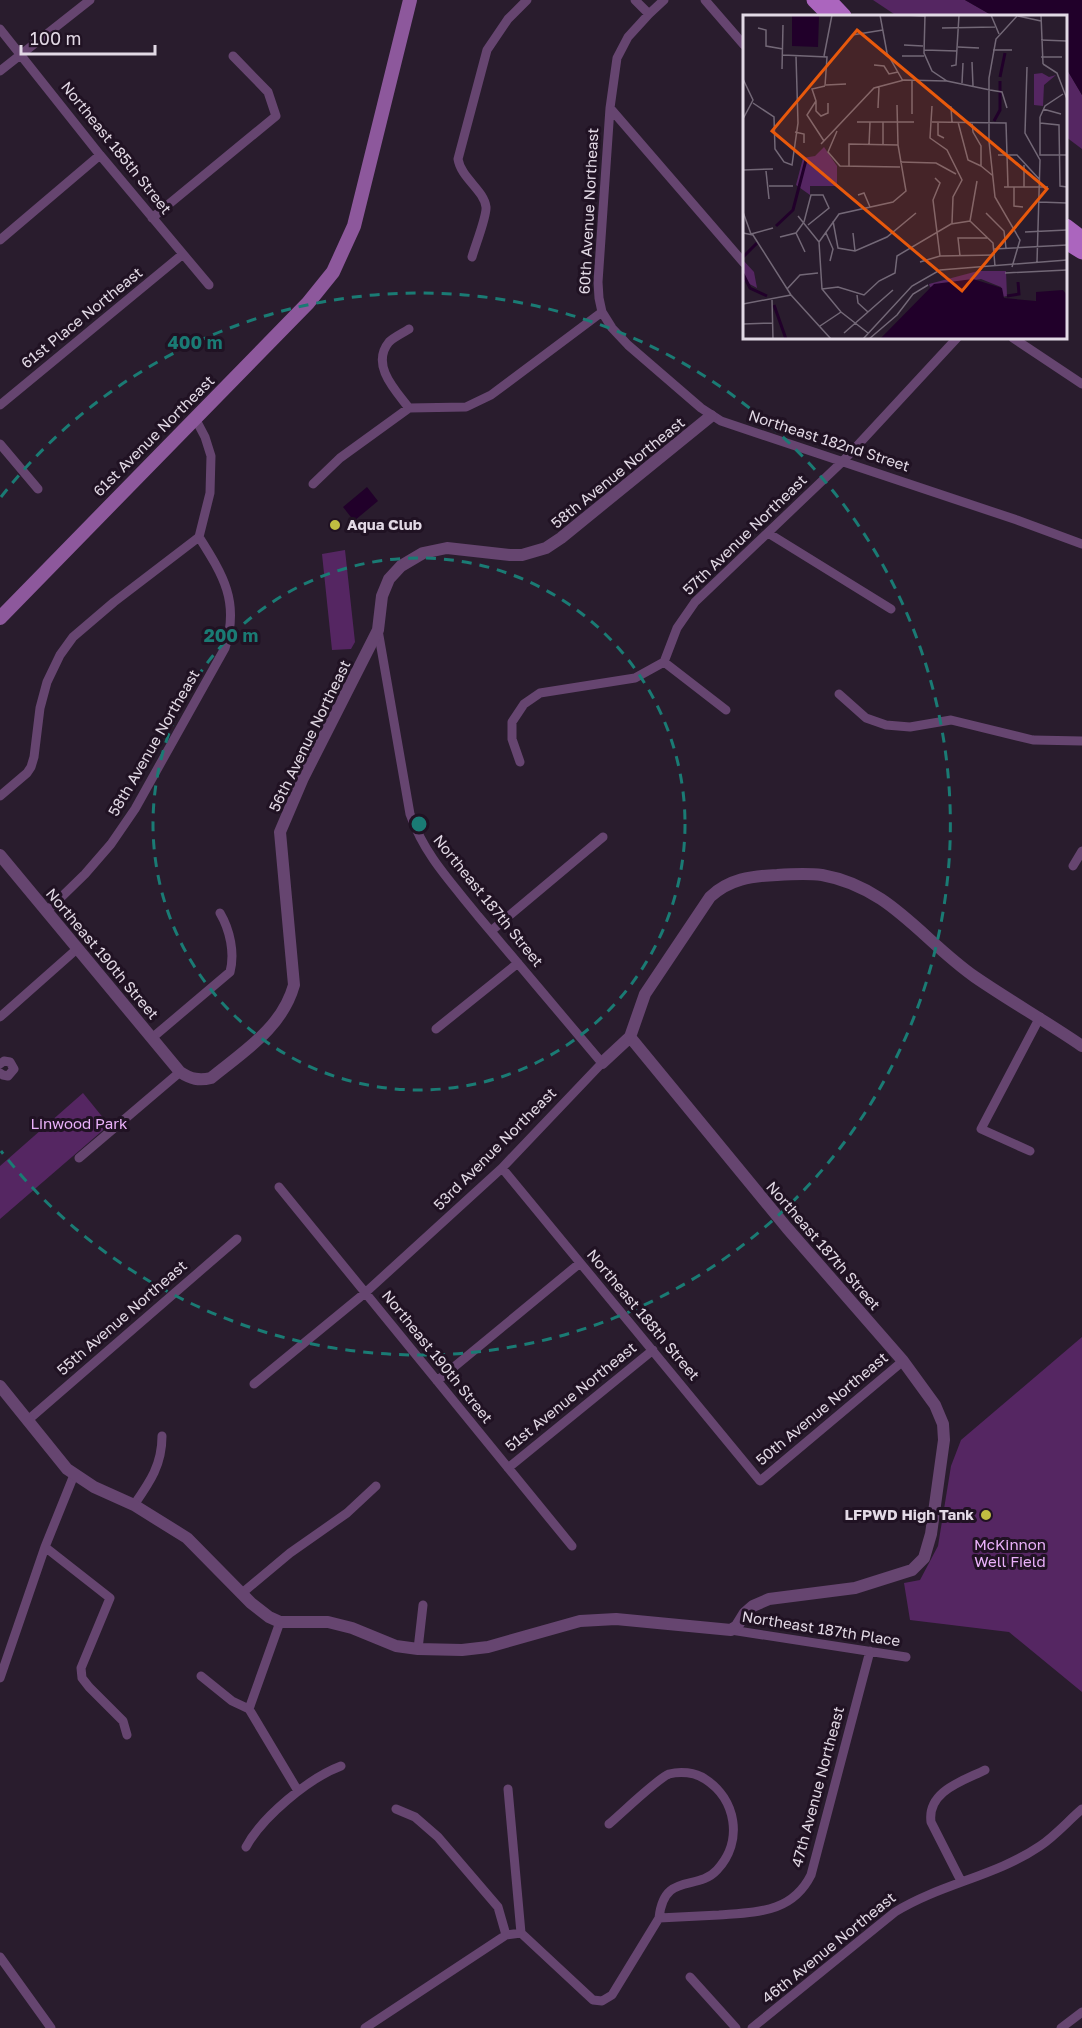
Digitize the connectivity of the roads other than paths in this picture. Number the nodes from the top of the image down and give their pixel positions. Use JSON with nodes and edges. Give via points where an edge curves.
{"nodes":[{"id":1,"x":90,"y":0,"type":"edge"},
{"id":2,"x":410,"y":0,"type":"edge"},
{"id":3,"x":527,"y":0,"type":"edge"},
{"id":4,"x":635,"y":0,"type":"edge"},
{"id":5,"x":664,"y":0,"type":"edge"},
{"id":6,"x":705,"y":0,"type":"edge"},
{"id":7,"x":814,"y":0,"type":"edge"},
{"id":8,"x":829,"y":0,"type":"edge"},
{"id":9,"x":648,"y":14,"type":"junction"},
{"id":10,"x":829,"y":15,"type":"edge"},
{"id":11,"x":843,"y":15,"type":"edge"},
{"id":12,"x":0,"y":29,"type":"edge"},
{"id":13,"x":743,"y":44,"type":"edge"},
{"id":14,"x":21,"y":54,"type":"junction"},
{"id":15,"x":233,"y":56,"type":"dead end"},
{"id":16,"x":0,"y":71,"type":"edge"},
{"id":17,"x":610,"y":108,"type":"junction"},
{"id":18,"x":100,"y":155,"type":"junction"},
{"id":19,"x":153,"y":218,"type":"junction"},
{"id":20,"x":1067,"y":227,"type":"edge"},
{"id":21,"x":1082,"y":238,"type":"edge"},
{"id":22,"x":0,"y":240,"type":"edge"},
{"id":23,"x":1067,"y":243,"type":"edge"},
{"id":24,"x":1082,"y":252,"type":"edge"},
{"id":25,"x":183,"y":255,"type":"junction"},
{"id":26,"x":472,"y":257,"type":"dead end"},
{"id":27,"x":743,"y":262,"type":"edge"},
{"id":28,"x":209,"y":285,"type":"dead end"},
{"id":29,"x":602,"y":312,"type":"junction"},
{"id":30,"x":409,"y":329,"type":"dead end"},
{"id":31,"x":956,"y":339,"type":"edge"},
{"id":32,"x":1014,"y":339,"type":"edge"},
{"id":33,"x":1082,"y":384,"type":"edge"},
{"id":34,"x":0,"y":405,"type":"edge"},
{"id":35,"x":409,"y":408,"type":"junction"},
{"id":36,"x":711,"y":416,"type":"junction"},
{"id":37,"x":195,"y":418,"type":"junction"},
{"id":38,"x":0,"y":444,"type":"edge"},
{"id":39,"x":843,"y":461,"type":"junction"},
{"id":40,"x":313,"y":483,"type":"dead end"},
{"id":41,"x":38,"y":489,"type":"dead end"},
{"id":42,"x":768,"y":533,"type":"junction"},
{"id":43,"x":199,"y":537,"type":"junction"},
{"id":44,"x":1082,"y":544,"type":"edge"},
{"id":45,"x":891,"y":609,"type":"dead end"},
{"id":46,"x":0,"y":618,"type":"edge"},
{"id":47,"x":378,"y":630,"type":"junction"},
{"id":48,"x":664,"y":662,"type":"junction"},
{"id":49,"x":839,"y":694,"type":"dead end"},
{"id":50,"x":726,"y":711,"type":"dead end"},
{"id":51,"x":1082,"y":741,"type":"edge"},
{"id":52,"x":520,"y":762,"type":"dead end"},
{"id":53,"x":0,"y":796,"type":"edge"},
{"id":54,"x":603,"y":837,"type":"dead end"},
{"id":55,"x":1082,"y":851,"type":"edge"},
{"id":56,"x":0,"y":855,"type":"edge"},
{"id":57,"x":1073,"y":866,"type":"dead end"},
{"id":58,"x":46,"y":910,"type":"junction"},
{"id":59,"x":220,"y":913,"type":"dead end"},
{"id":60,"x":491,"y":931,"type":"junction"},
{"id":61,"x":78,"y":948,"type":"junction"},
{"id":62,"x":518,"y":963,"type":"junction"},
{"id":63,"x":0,"y":1017,"type":"edge"},
{"id":64,"x":1040,"y":1017,"type":"junction"},
{"id":65,"x":436,"y":1029,"type":"dead end"},
{"id":66,"x":152,"y":1038,"type":"junction"},
{"id":67,"x":630,"y":1038,"type":"junction"},
{"id":68,"x":1082,"y":1046,"type":"edge"},
{"id":69,"x":602,"y":1063,"type":"junction"},
{"id":70,"x":180,"y":1072,"type":"junction"},
{"id":71,"x":1030,"y":1150,"type":"dead end"},
{"id":72,"x":80,"y":1158,"type":"dead end"},
{"id":73,"x":502,"y":1168,"type":"junction"},
{"id":74,"x":279,"y":1187,"type":"dead end"},
{"id":75,"x":237,"y":1239,"type":"dead end"},
{"id":76,"x":580,"y":1263,"type":"junction"},
{"id":77,"x":365,"y":1293,"type":"junction"},
{"id":78,"x":653,"y":1350,"type":"junction"},
{"id":79,"x":903,"y":1361,"type":"junction"},
{"id":80,"x":437,"y":1381,"type":"junction"},
{"id":81,"x":254,"y":1384,"type":"dead end"},
{"id":82,"x":0,"y":1386,"type":"edge"},
{"id":83,"x":28,"y":1420,"type":"junction"},
{"id":84,"x":162,"y":1436,"type":"dead end"},
{"id":85,"x":508,"y":1468,"type":"junction"},
{"id":86,"x":74,"y":1475,"type":"junction"},
{"id":87,"x":760,"y":1481,"type":"joint"},
{"id":88,"x":376,"y":1486,"type":"dead end"},
{"id":89,"x":134,"y":1505,"type":"junction"},
{"id":90,"x":572,"y":1546,"type":"dead end"},
{"id":91,"x":45,"y":1547,"type":"junction"},
{"id":92,"x":241,"y":1594,"type":"junction"},
{"id":93,"x":423,"y":1605,"type":"dead end"},
{"id":94,"x":280,"y":1622,"type":"junction"},
{"id":95,"x":731,"y":1630,"type":"junction"},
{"id":96,"x":418,"y":1649,"type":"junction"},
{"id":97,"x":870,"y":1651,"type":"junction"},
{"id":98,"x":906,"y":1657,"type":"dead end"},
{"id":99,"x":201,"y":1676,"type":"dead end"},
{"id":100,"x":0,"y":1678,"type":"edge"},
{"id":101,"x":249,"y":1709,"type":"junction"},
{"id":102,"x":127,"y":1735,"type":"dead end"},
{"id":103,"x":341,"y":1766,"type":"dead end"},
{"id":104,"x":985,"y":1770,"type":"dead end"},
{"id":105,"x":508,"y":1789,"type":"dead end"},
{"id":106,"x":298,"y":1791,"type":"junction"},
{"id":107,"x":396,"y":1809,"type":"dead end"},
{"id":108,"x":1082,"y":1809,"type":"edge"},
{"id":109,"x":609,"y":1824,"type":"dead end"},
{"id":110,"x":246,"y":1847,"type":"dead end"},
{"id":111,"x":961,"y":1881,"type":"junction"},
{"id":112,"x":659,"y":1918,"type":"junction"},
{"id":113,"x":521,"y":1933,"type":"junction"},
{"id":114,"x":506,"y":1935,"type":"junction"},
{"id":115,"x":0,"y":1958,"type":"edge"},
{"id":116,"x":690,"y":1977,"type":"dead end"},
{"id":117,"x":1082,"y":2012,"type":"edge"},
{"id":118,"x":51,"y":2028,"type":"edge"},
{"id":119,"x":365,"y":2028,"type":"edge"},
{"id":120,"x":736,"y":2028,"type":"edge"},
{"id":121,"x":752,"y":2028,"type":"edge"},
{"id":122,"x":1061,"y":2028,"type":"edge"}],
"edges":[{"from":1,"to":14,"type":"street"},
{"from":2,"to":37,"type":"main road","name":"61st Avenue Northeast","via":[[354,226],[342,255],[308,303]]},
{"from":3,"to":26,"type":"street","via":[[487,50],[458,159],[459,168],[487,208]]},
{"from":4,"to":9,"type":"street"},
{"from":5,"to":9,"type":"street","name":"60th Avenue Northeast"},
{"from":6,"to":13,"type":"street"},
{"from":7,"to":10,"type":"main road"},
{"from":8,"to":11,"type":"main road"},
{"from":9,"to":17,"type":"street","name":"60th Avenue Northeast","via":[[628,37],[617,58]]},
{"from":12,"to":14,"type":"street","name":"Northeast 185th Street"},
{"from":14,"to":16,"type":"street"},
{"from":14,"to":18,"type":"street","name":"Northeast 185th Street"},
{"from":15,"to":19,"type":"street","via":[[268,93],[276,116]]},
{"from":17,"to":27,"type":"street"},
{"from":17,"to":29,"type":"street","name":"60th Avenue Northeast","via":[[598,282]]},
{"from":18,"to":19,"type":"street","name":"Northeast 185th Street"},
{"from":18,"to":22,"type":"street"},
{"from":19,"to":25,"type":"street","name":"Northeast 185th Street"},
{"from":20,"to":21,"type":"main road"},
{"from":23,"to":24,"type":"main road"},
{"from":25,"to":28,"type":"street","name":"Northeast 185th Street"},
{"from":25,"to":34,"type":"street","name":"61st Place Northeast"},
{"from":29,"to":35,"type":"street","name":"60th Avenue Northeast","via":[[491,395],[466,407]]},
{"from":29,"to":36,"type":"street","name":"Northeast 182nd Street","via":[[628,345]]},
{"from":30,"to":35,"type":"street","via":[[390,341],[382,362],[384,375]]},
{"from":31,"to":39,"type":"street","name":"57th Avenue Northeast"},
{"from":32,"to":33,"type":"street"},
{"from":35,"to":40,"type":"street","via":[[340,458]]},
{"from":36,"to":39,"type":"street","name":"Northeast 182nd Street"},
{"from":36,"to":47,"type":"street","name":"58th Avenue Northeast","via":[[546,548],[510,555],[447,548],[416,556],[389,579],[382,596]]},
{"from":37,"to":43,"type":"street","via":[[211,456],[210,493]]},
{"from":37,"to":46,"type":"main road","name":"61st Avenue Northeast"},
{"from":38,"to":41,"type":"street"},
{"from":39,"to":42,"type":"street","name":"57th Avenue Northeast"},
{"from":39,"to":44,"type":"street","name":"Northeast 182nd Street"},
{"from":42,"to":45,"type":"street"},
{"from":42,"to":48,"type":"street","name":"57th Avenue Northeast","via":[[695,602],[678,628]]},
{"from":43,"to":53,"type":"street","via":[[73,638],[47,682],[31,766]]},
{"from":43,"to":58,"type":"street","name":"58th Avenue Northeast","via":[[222,574],[229,596],[232,614],[225,648],[129,818],[105,852]]},
{"from":47,"to":60,"type":"street","name":"Northeast 187th Street","via":[[410,814],[428,853]]},
{"from":47,"to":70,"type":"street","name":"56th Avenue Northeast","via":[[280,832],[294,985],[289,1001],[269,1030],[211,1078],[200,1081]]},
{"from":48,"to":50,"type":"street"},
{"from":48,"to":52,"type":"street","via":[[635,678],[540,693],[524,704],[512,722],[512,739]]},
{"from":49,"to":51,"type":"street","via":[[866,718],[886,725],[910,727],[951,720],[1033,740]]},
{"from":54,"to":60,"type":"street"},
{"from":55,"to":57,"type":"street"},
{"from":56,"to":58,"type":"street","name":"Northeast 190th Street"},
{"from":58,"to":61,"type":"street","name":"Northeast 190th Street"},
{"from":59,"to":66,"type":"street","via":[[228,926],[230,972]]},
{"from":60,"to":62,"type":"street","name":"Northeast 187th Street"},
{"from":61,"to":63,"type":"street"},
{"from":61,"to":66,"type":"street","name":"Northeast 190th Street"},
{"from":62,"to":65,"type":"street"},
{"from":62,"to":69,"type":"street","name":"Northeast 187th Street"},
{"from":64,"to":67,"type":"street","name":"53rd Avenue Northeast","via":[[967,971],[887,902],[849,882],[821,875],[755,875],[732,882],[710,897],[645,994]]},
{"from":64,"to":68,"type":"street"},
{"from":64,"to":71,"type":"street","via":[[981,1129]]},
{"from":66,"to":70,"type":"street","name":"Northeast 190th Street"},
{"from":67,"to":69,"type":"street","name":"53rd Avenue Northeast"},
{"from":67,"to":79,"type":"street","name":"Northeast 187th Street"},
{"from":69,"to":73,"type":"street","name":"53rd Avenue Northeast"},
{"from":70,"to":72,"type":"street"},
{"from":73,"to":76,"type":"street","name":"Northeast 188th Street"},
{"from":73,"to":77,"type":"street","name":"53rd Avenue Northeast"},
{"from":74,"to":77,"type":"street","name":"Northeast 190th Street"},
{"from":75,"to":83,"type":"street","name":"55th Avenue Northeast"},
{"from":76,"to":78,"type":"street","name":"Northeast 188th Street"},
{"from":76,"to":80,"type":"street"},
{"from":77,"to":80,"type":"street","name":"Northeast 190th Street"},
{"from":77,"to":81,"type":"street","name":"53rd Avenue Northeast"},
{"from":78,"to":85,"type":"street","name":"51st Avenue Northeast"},
{"from":78,"to":87,"type":"street","name":"Northeast 188th Street"},
{"from":79,"to":87,"type":"street","name":"50th Avenue Northeast"},
{"from":79,"to":95,"type":"street","name":"Northeast 187th Street","via":[[935,1405],[943,1424],[936,1510],[924,1558],[912,1570],[855,1588],[769,1599],[753,1606]]},
{"from":80,"to":85,"type":"street","name":"Northeast 190th Street"},
{"from":82,"to":83,"type":"street"},
{"from":83,"to":86,"type":"street","via":[[57,1460]]},
{"from":84,"to":89,"type":"street","via":[[162,1451],[152,1480]]},
{"from":85,"to":90,"type":"street","name":"Northeast 190th Street"},
{"from":86,"to":89,"type":"street"},
{"from":86,"to":91,"type":"street"},
{"from":88,"to":92,"type":"street"},
{"from":89,"to":92,"type":"street","via":[[187,1538]]},
{"from":91,"to":100,"type":"street"},
{"from":91,"to":102,"type":"street","via":[[110,1598],[81,1668],[82,1678],[123,1721]]},
{"from":92,"to":94,"type":"street"},
{"from":93,"to":96,"type":"street"},
{"from":94,"to":96,"type":"street","via":[[342,1625],[396,1646]]},
{"from":94,"to":101,"type":"street"},
{"from":95,"to":96,"type":"street","via":[[616,1619],[580,1622],[488,1647]]},
{"from":95,"to":97,"type":"street","name":"Northeast 187th Place"},
{"from":97,"to":98,"type":"street","name":"Northeast 187th Place"},
{"from":97,"to":112,"type":"street","name":"47th Avenue Northeast","via":[[805,1888],[793,1899],[760,1912]]},
{"from":99,"to":101,"type":"street","via":[[232,1701]]},
{"from":101,"to":106,"type":"street"},
{"from":103,"to":106,"type":"street"},
{"from":104,"to":111,"type":"street","via":[[947,1789],[930,1813]]},
{"from":105,"to":113,"type":"street"},
{"from":106,"to":110,"type":"street","via":[[253,1834]]},
{"from":107,"to":114,"type":"street","via":[[415,1817],[445,1845],[498,1907]]},
{"from":108,"to":111,"type":"street","name":"46th Avenue Northeast","via":[[1040,1846]]},
{"from":109,"to":112,"type":"street","via":[[668,1774],[700,1776],[717,1787],[728,1803],[734,1824],[725,1859],[710,1875],[670,1890],[660,1904]]},
{"from":111,"to":121,"type":"street","name":"46th Avenue Northeast","via":[[895,1912]]},
{"from":112,"to":113,"type":"street","via":[[612,1995],[602,2001],[592,2000]]},
{"from":113,"to":114,"type":"street"},
{"from":114,"to":119,"type":"street"},
{"from":115,"to":118,"type":"street"},
{"from":116,"to":120,"type":"street"},
{"from":117,"to":122,"type":"street"}]}
